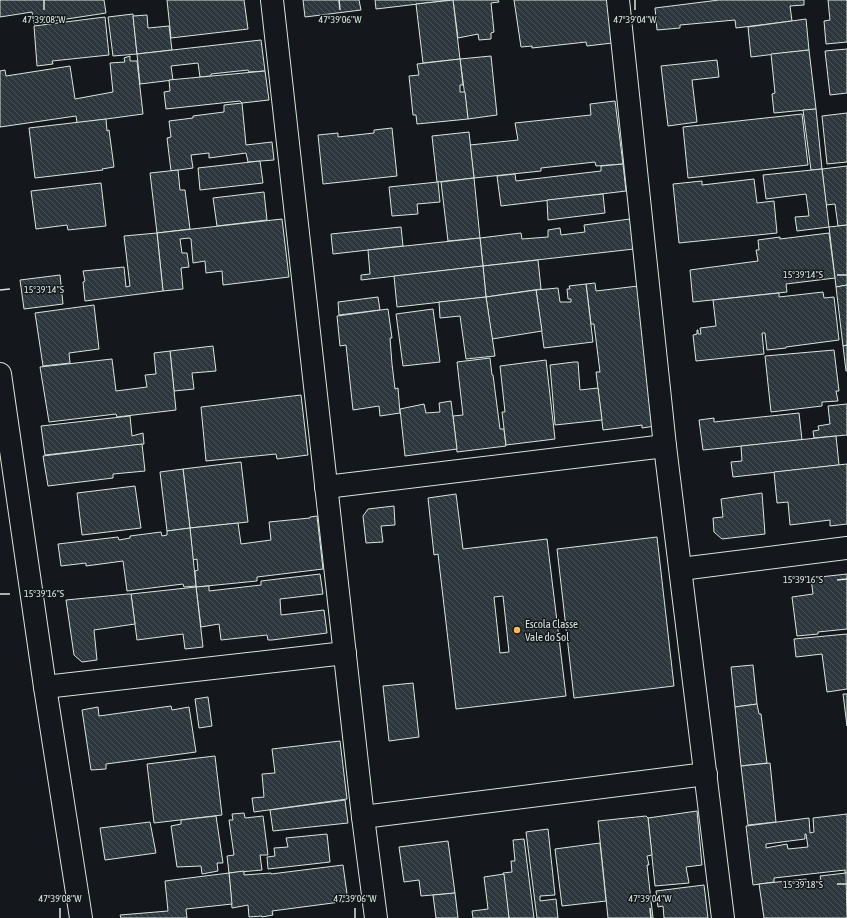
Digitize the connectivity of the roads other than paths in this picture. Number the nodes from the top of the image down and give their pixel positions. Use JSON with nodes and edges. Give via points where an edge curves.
{"nodes":[{"id":1,"x":272,"y":0,"type":"edge"},
{"id":2,"x":618,"y":0,"type":"edge"},
{"id":3,"x":0,"y":374,"type":"edge"},
{"id":4,"x":665,"y":446,"type":"junction"},
{"id":5,"x":326,"y":487,"type":"junction"},
{"id":6,"x":847,"y":548,"type":"edge"},
{"id":7,"x":681,"y":569,"type":"junction"},
{"id":8,"x":345,"y":653,"type":"junction"},
{"id":9,"x":45,"y":687,"type":"junction"},
{"id":10,"x":706,"y":774,"type":"junction"},
{"id":11,"x":363,"y":817,"type":"junction"},
{"id":12,"x":81,"y":918,"type":"edge"},
{"id":13,"x":376,"y":918,"type":"edge"},
{"id":14,"x":723,"y":918,"type":"edge"}],
"edges":[{"from":1,"to":5,"type":"street"},
{"from":2,"to":4,"type":"street"},
{"from":3,"to":9,"type":"street"},
{"from":4,"to":5,"type":"street"},
{"from":4,"to":7,"type":"street"},
{"from":5,"to":8,"type":"street"},
{"from":6,"to":7,"type":"street"},
{"from":7,"to":10,"type":"street"},
{"from":8,"to":9,"type":"street"},
{"from":8,"to":11,"type":"street"},
{"from":9,"to":12,"type":"street"},
{"from":10,"to":11,"type":"street"},
{"from":10,"to":14,"type":"street"},
{"from":11,"to":13,"type":"street"}]}
